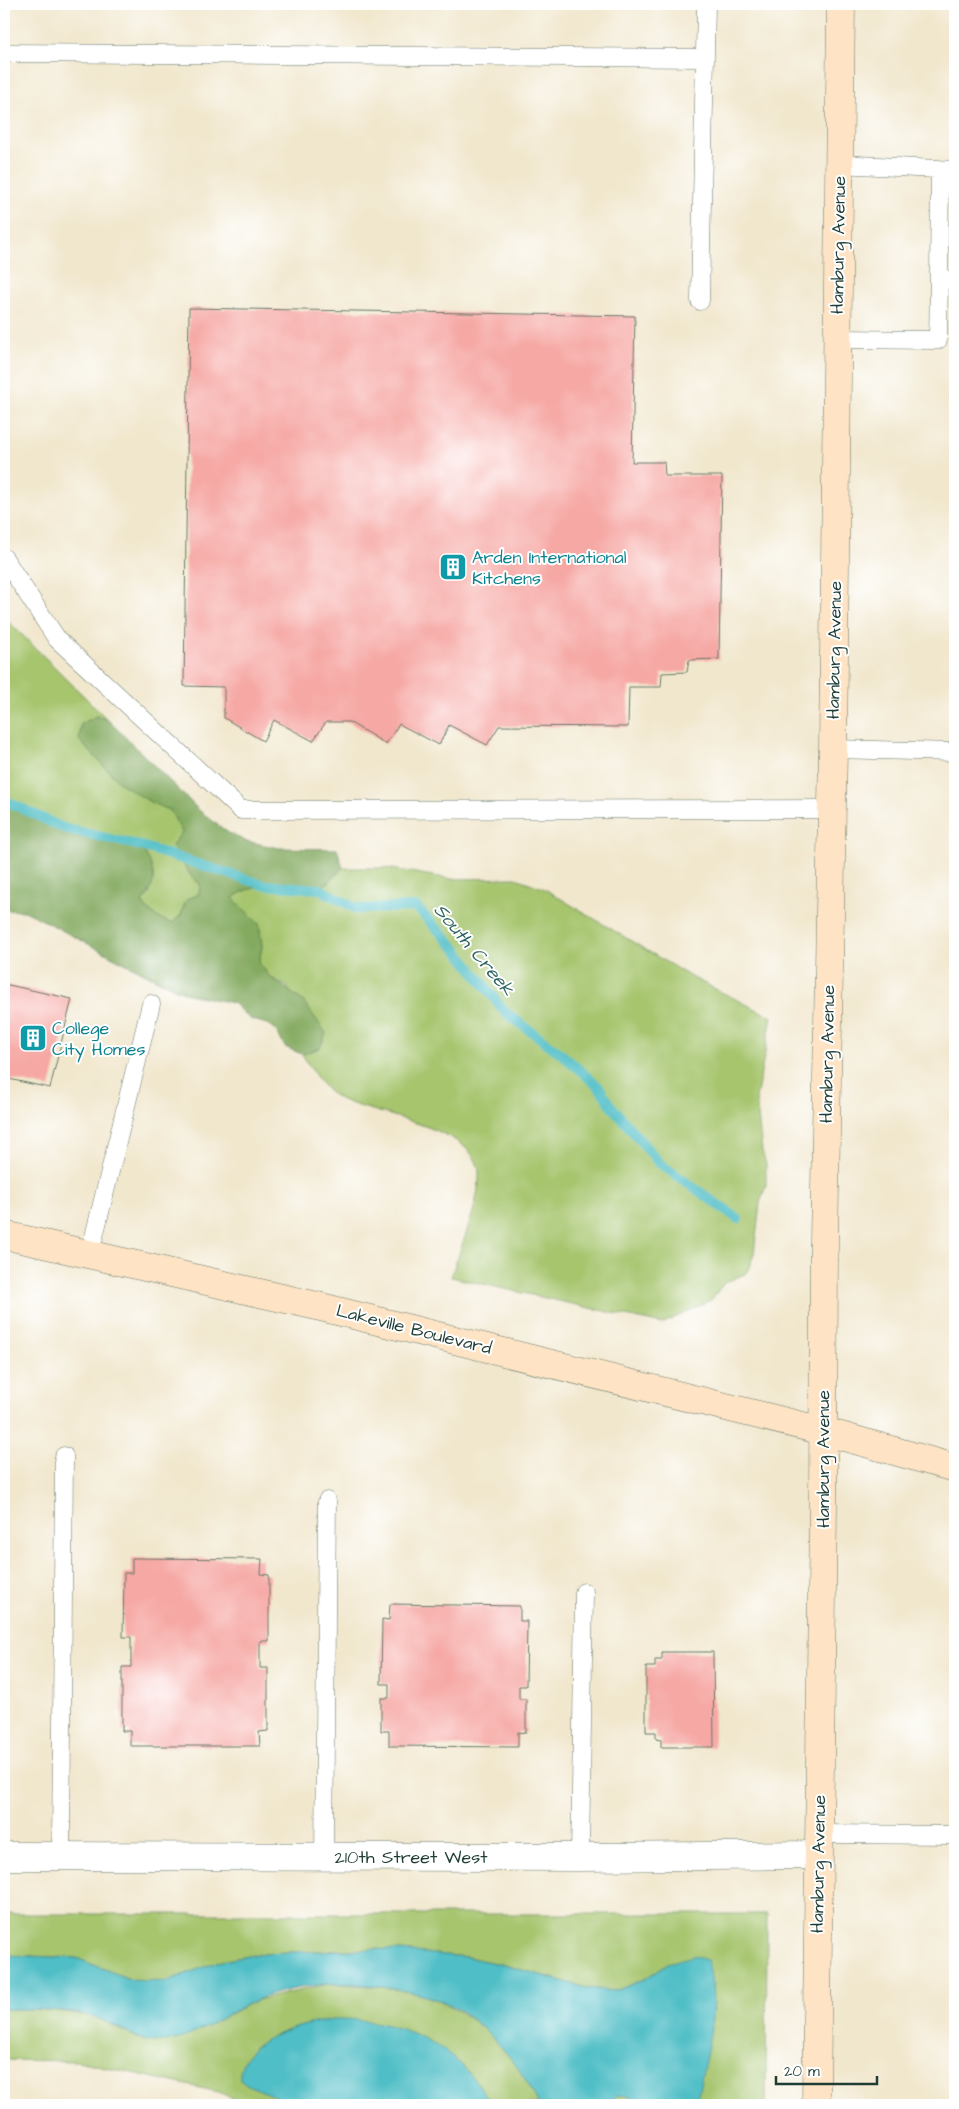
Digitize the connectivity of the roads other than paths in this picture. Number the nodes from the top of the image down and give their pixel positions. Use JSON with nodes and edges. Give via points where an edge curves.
{"nodes":[{"id":1,"x":706,"y":4,"type":"edge"},
{"id":2,"x":841,"y":4,"type":"edge"},
{"id":3,"x":4,"y":53,"type":"edge"},
{"id":4,"x":704,"y":58,"type":"junction"},
{"id":5,"x":839,"y":164,"type":"junction"},
{"id":6,"x":948,"y":169,"type":"edge"},
{"id":7,"x":947,"y":280,"type":"edge"},
{"id":8,"x":700,"y":301,"type":"dead end"},
{"id":9,"x":837,"y":339,"type":"junction"},
{"id":10,"x":4,"y":558,"type":"edge"},
{"id":11,"x":833,"y":749,"type":"junction"},
{"id":12,"x":955,"y":752,"type":"edge"},
{"id":13,"x":832,"y":808,"type":"junction"},
{"id":14,"x":151,"y":1004,"type":"dead end"},
{"id":15,"x":4,"y":1234,"type":"edge"},
{"id":16,"x":90,"y":1253,"type":"junction"},
{"id":17,"x":823,"y":1431,"type":"junction"},
{"id":18,"x":64,"y":1456,"type":"dead end"},
{"id":19,"x":955,"y":1468,"type":"edge"},
{"id":20,"x":327,"y":1501,"type":"dead end"},
{"id":21,"x":584,"y":1592,"type":"dead end"},
{"id":22,"x":955,"y":1835,"type":"edge"},
{"id":23,"x":818,"y":1844,"type":"junction"},
{"id":24,"x":4,"y":1856,"type":"edge"},
{"id":25,"x":61,"y":1856,"type":"junction"},
{"id":26,"x":324,"y":1857,"type":"junction"},
{"id":27,"x":580,"y":1857,"type":"junction"},
{"id":28,"x":816,"y":2105,"type":"edge"}],
"edges":[{"from":1,"to":4,"type":"lane"},
{"from":2,"to":5,"type":"street","name":"Hamburg Avenue"},
{"from":3,"to":4,"type":"lane"},
{"from":4,"to":8,"type":"lane"},
{"from":5,"to":6,"type":"lane"},
{"from":5,"to":9,"type":"street","name":"Hamburg Avenue"},
{"from":6,"to":7,"type":"lane"},
{"from":7,"to":9,"type":"lane","via":[[938,340]]},
{"from":9,"to":11,"type":"street","name":"Hamburg Avenue"},
{"from":10,"to":13,"type":"lane","via":[[57,639],[241,810]]},
{"from":11,"to":12,"type":"lane"},
{"from":11,"to":13,"type":"street","name":"Hamburg Avenue"},
{"from":13,"to":17,"type":"street","name":"Hamburg Avenue"},
{"from":14,"to":16,"type":"lane"},
{"from":15,"to":16,"type":"street","name":"Lakeville Boulevard"},
{"from":16,"to":17,"type":"street","name":"Lakeville Boulevard"},
{"from":17,"to":19,"type":"street"},
{"from":17,"to":23,"type":"street","name":"Hamburg Avenue"},
{"from":18,"to":25,"type":"lane"},
{"from":20,"to":26,"type":"lane"},
{"from":21,"to":27,"type":"lane"},
{"from":22,"to":23,"type":"lane"},
{"from":23,"to":27,"type":"street","name":"210th Street West"},
{"from":23,"to":28,"type":"street","name":"Hamburg Avenue"},
{"from":24,"to":25,"type":"street","name":"210th Street West"},
{"from":25,"to":26,"type":"street","name":"210th Street West"},
{"from":26,"to":27,"type":"street","name":"210th Street West"}]}
